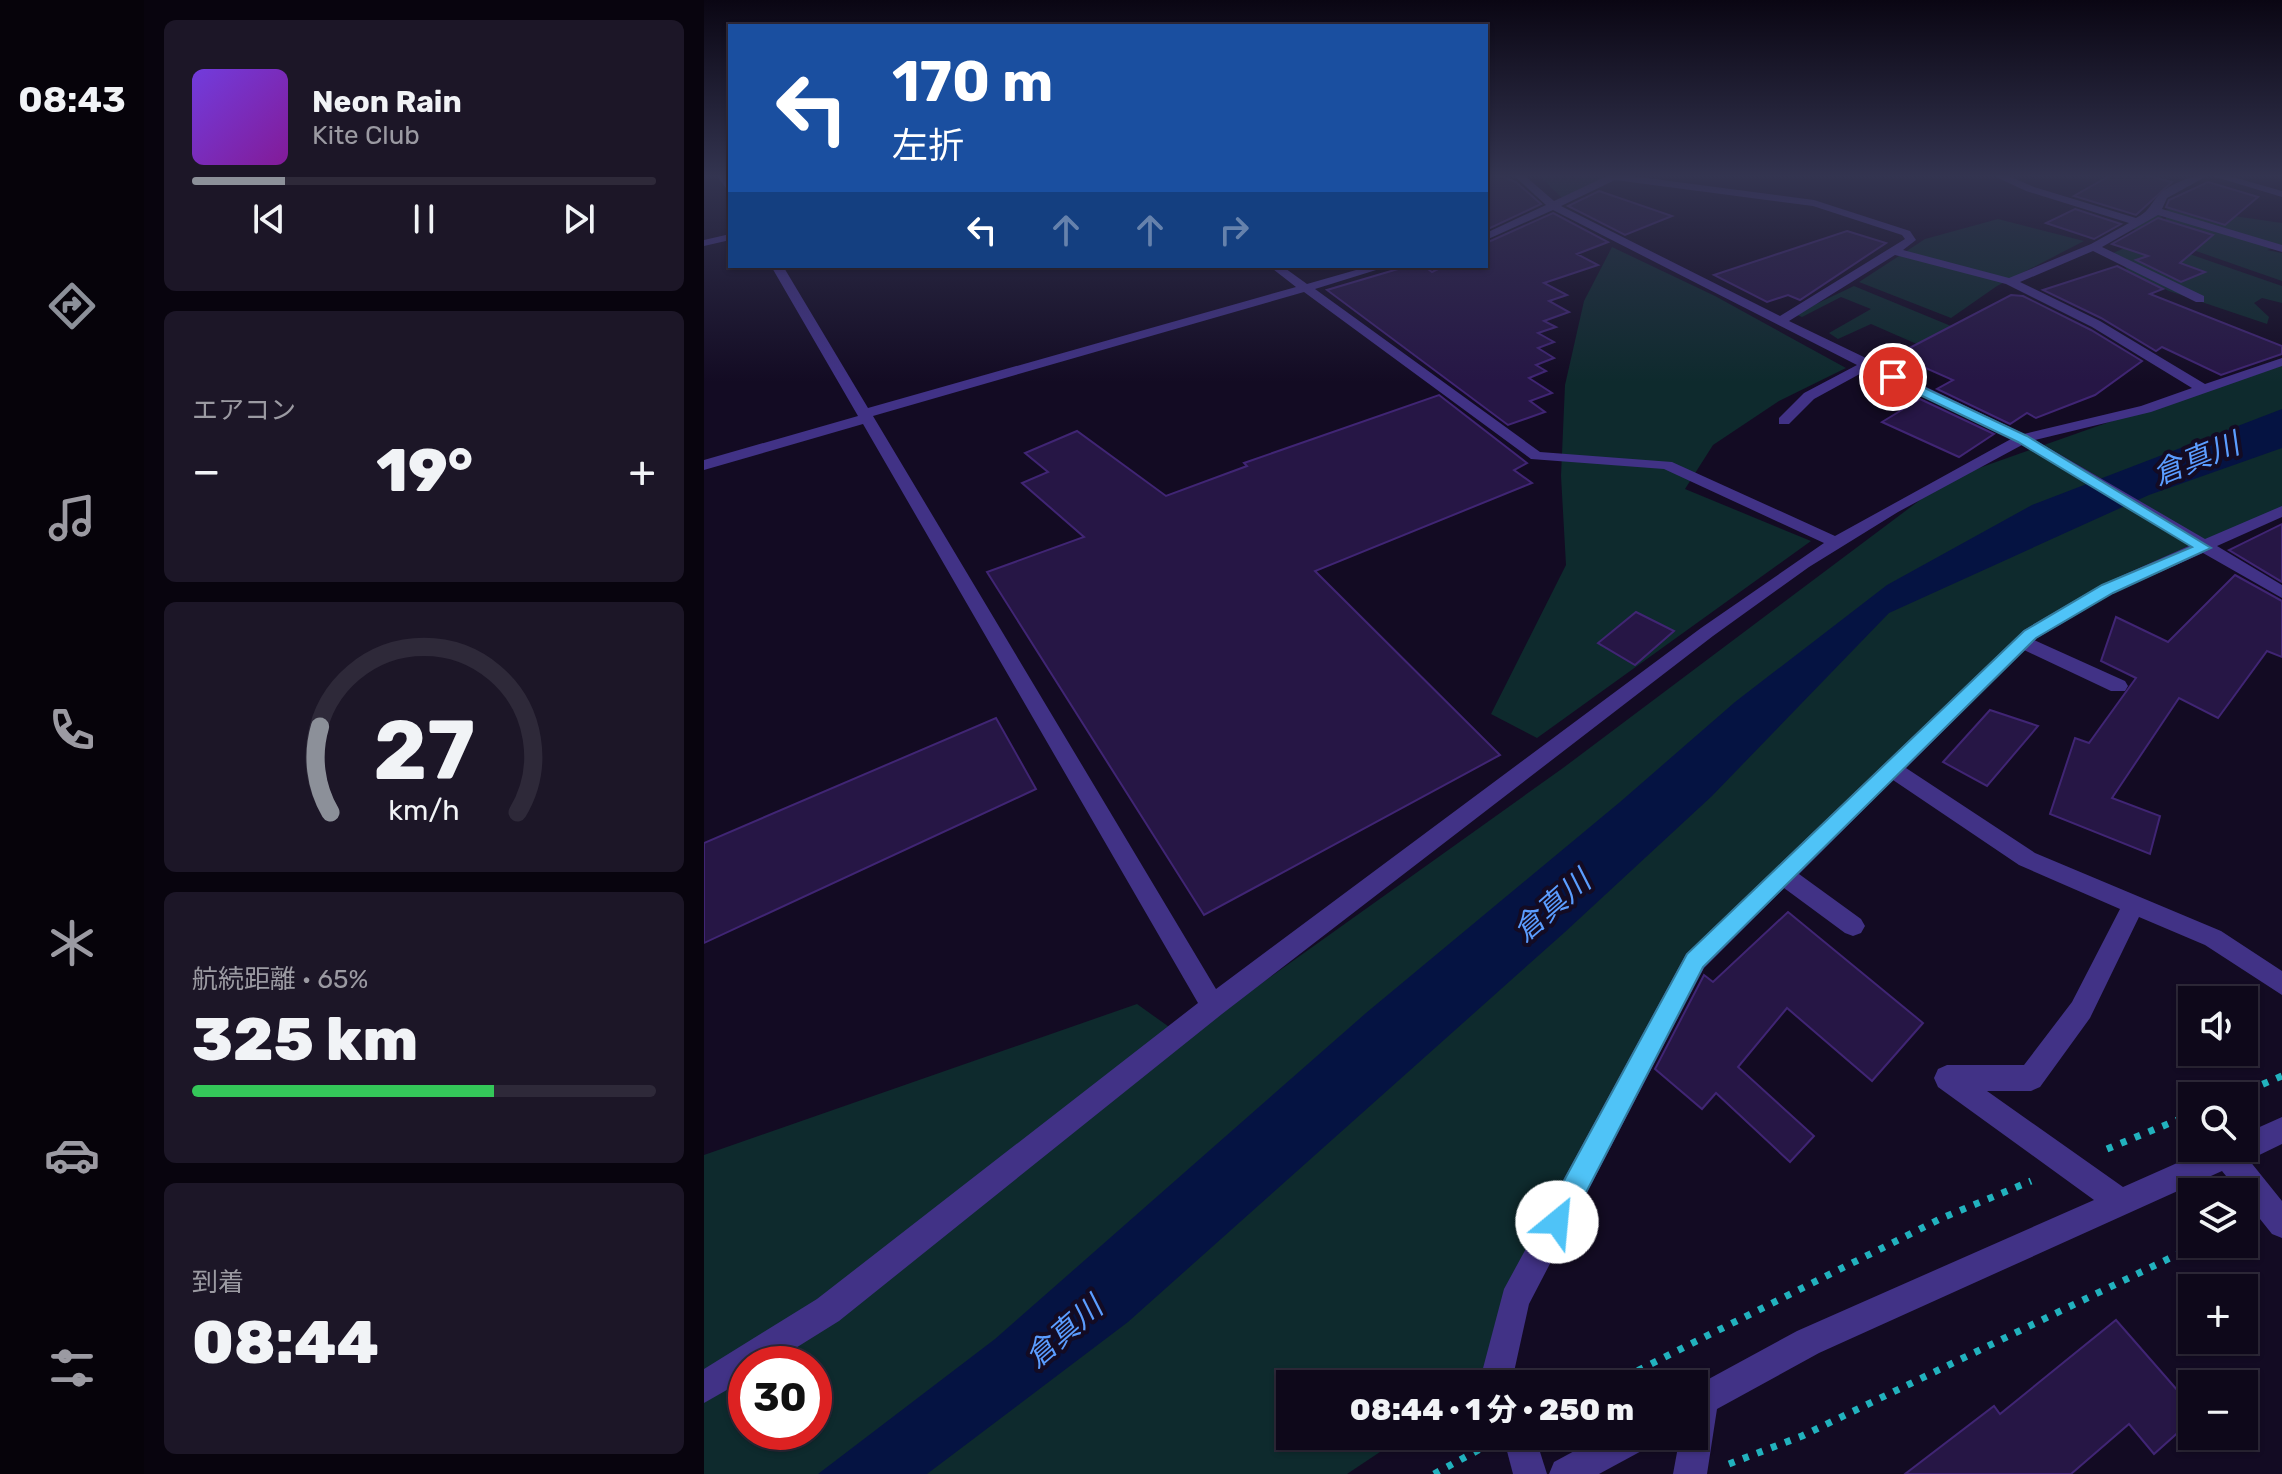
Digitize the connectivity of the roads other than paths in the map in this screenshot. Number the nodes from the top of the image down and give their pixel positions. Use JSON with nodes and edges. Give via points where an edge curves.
{"nodes":[{"id":1,"x":1628,"y":244,"type":"edge"},
{"id":2,"x":1905,"y":244,"type":"edge"},
{"id":3,"x":2100,"y":244,"type":"edge"},
{"id":4,"x":2094,"y":247,"type":"junction"},
{"id":5,"x":1894,"y":251,"type":"junction"},
{"id":6,"x":778,"y":268,"type":"edge"},
{"id":7,"x":1278,"y":268,"type":"edge"},
{"id":8,"x":1376,"y":268,"type":"edge"},
{"id":9,"x":2010,"y":282,"type":"junction"},
{"id":10,"x":1305,"y":288,"type":"junction"},
{"id":11,"x":2200,"y":299,"type":"dead end"},
{"id":12,"x":1780,"y":321,"type":"junction"},
{"id":13,"x":2282,"y":362,"type":"edge"},
{"id":14,"x":1867,"y":365,"type":"junction"},
{"id":15,"x":2203,"y":389,"type":"junction"},
{"id":16,"x":866,"y":416,"type":"junction"},
{"id":17,"x":1784,"y":421,"type":"dead end"},
{"id":18,"x":2022,"y":439,"type":"junction"},
{"id":19,"x":704,"y":465,"type":"edge"},
{"id":20,"x":2282,"y":511,"type":"edge"},
{"id":21,"x":2194,"y":542,"type":"junction"},
{"id":22,"x":1836,"y":543,"type":"junction"},
{"id":23,"x":2282,"y":592,"type":"edge"},
{"id":24,"x":2022,"y":642,"type":"junction"},
{"id":25,"x":2118,"y":686,"type":"dead end"},
{"id":26,"x":1891,"y":768,"type":"junction"},
{"id":27,"x":1782,"y":874,"type":"junction"},
{"id":28,"x":2134,"y":904,"type":"junction"},
{"id":29,"x":1853,"y":926,"type":"dead end"},
{"id":30,"x":2282,"y":984,"type":"edge"},
{"id":31,"x":1213,"y":1006,"type":"junction"},
{"id":32,"x":2282,"y":1130,"type":"edge"},
{"id":33,"x":2258,"y":1141,"type":"edge"},
{"id":34,"x":2212,"y":1162,"type":"edge"},
{"id":35,"x":2245,"y":1162,"type":"edge"},
{"id":36,"x":2122,"y":1203,"type":"junction"},
{"id":37,"x":2282,"y":1224,"type":"edge"},
{"id":38,"x":1498,"y":1370,"type":"edge"},
{"id":39,"x":704,"y":1387,"type":"edge"},
{"id":40,"x":1708,"y":1397,"type":"edge"},
{"id":41,"x":1514,"y":1450,"type":"edge"},
{"id":42,"x":1610,"y":1450,"type":"edge"},
{"id":43,"x":1702,"y":1450,"type":"edge"},
{"id":44,"x":1704,"y":1471,"type":"edge"},
{"id":45,"x":1530,"y":1474,"type":"edge"},
{"id":46,"x":1566,"y":1474,"type":"edge"}],
"edges":[{"from":1,"to":12,"type":"street"},
{"from":2,"to":5,"type":"street"},
{"from":3,"to":4,"type":"street"},
{"from":4,"to":9,"type":"street"},
{"from":4,"to":11,"type":"street"},
{"from":5,"to":9,"type":"street"},
{"from":5,"to":12,"type":"street"},
{"from":6,"to":16,"type":"street"},
{"from":7,"to":10,"type":"street"},
{"from":8,"to":10,"type":"street"},
{"from":9,"to":15,"type":"street","via":[[2096,324]]},
{"from":10,"to":16,"type":"street"},
{"from":10,"to":22,"type":"street","via":[[1536,456],[1667,465]]},
{"from":12,"to":14,"type":"street"},
{"from":13,"to":15,"type":"street"},
{"from":14,"to":17,"type":"street","via":[[1809,396]]},
{"from":14,"to":18,"type":"street"},
{"from":15,"to":18,"type":"street","via":[[2146,409]]},
{"from":16,"to":19,"type":"street"},
{"from":16,"to":31,"type":"street"},
{"from":18,"to":21,"type":"street"},
{"from":18,"to":22,"type":"street"},
{"from":20,"to":21,"type":"street"},
{"from":21,"to":23,"type":"street"},
{"from":21,"to":24,"type":"street"},
{"from":22,"to":31,"type":"street","via":[[1707,632]]},
{"from":24,"to":25,"type":"street"},
{"from":24,"to":26,"type":"street"},
{"from":26,"to":27,"type":"street"},
{"from":26,"to":28,"type":"street","via":[[2027,859]]},
{"from":27,"to":29,"type":"street"},
{"from":27,"to":38,"type":"street","via":[[1695,961],[1515,1300]]},
{"from":28,"to":30,"type":"street","via":[[2213,938]]},
{"from":28,"to":36,"type":"street","via":[[2081,1010],[2031,1078],[1947,1078]]},
{"from":31,"to":39,"type":"street","via":[[828,1310]]},
{"from":32,"to":33,"type":"street"},
{"from":34,"to":36,"type":"street"},
{"from":35,"to":37,"type":"street"},
{"from":36,"to":40,"type":"street","via":[[1808,1342]]},
{"from":41,"to":45,"type":"street"},
{"from":42,"to":46,"type":"street"},
{"from":43,"to":44,"type":"street"}]}
